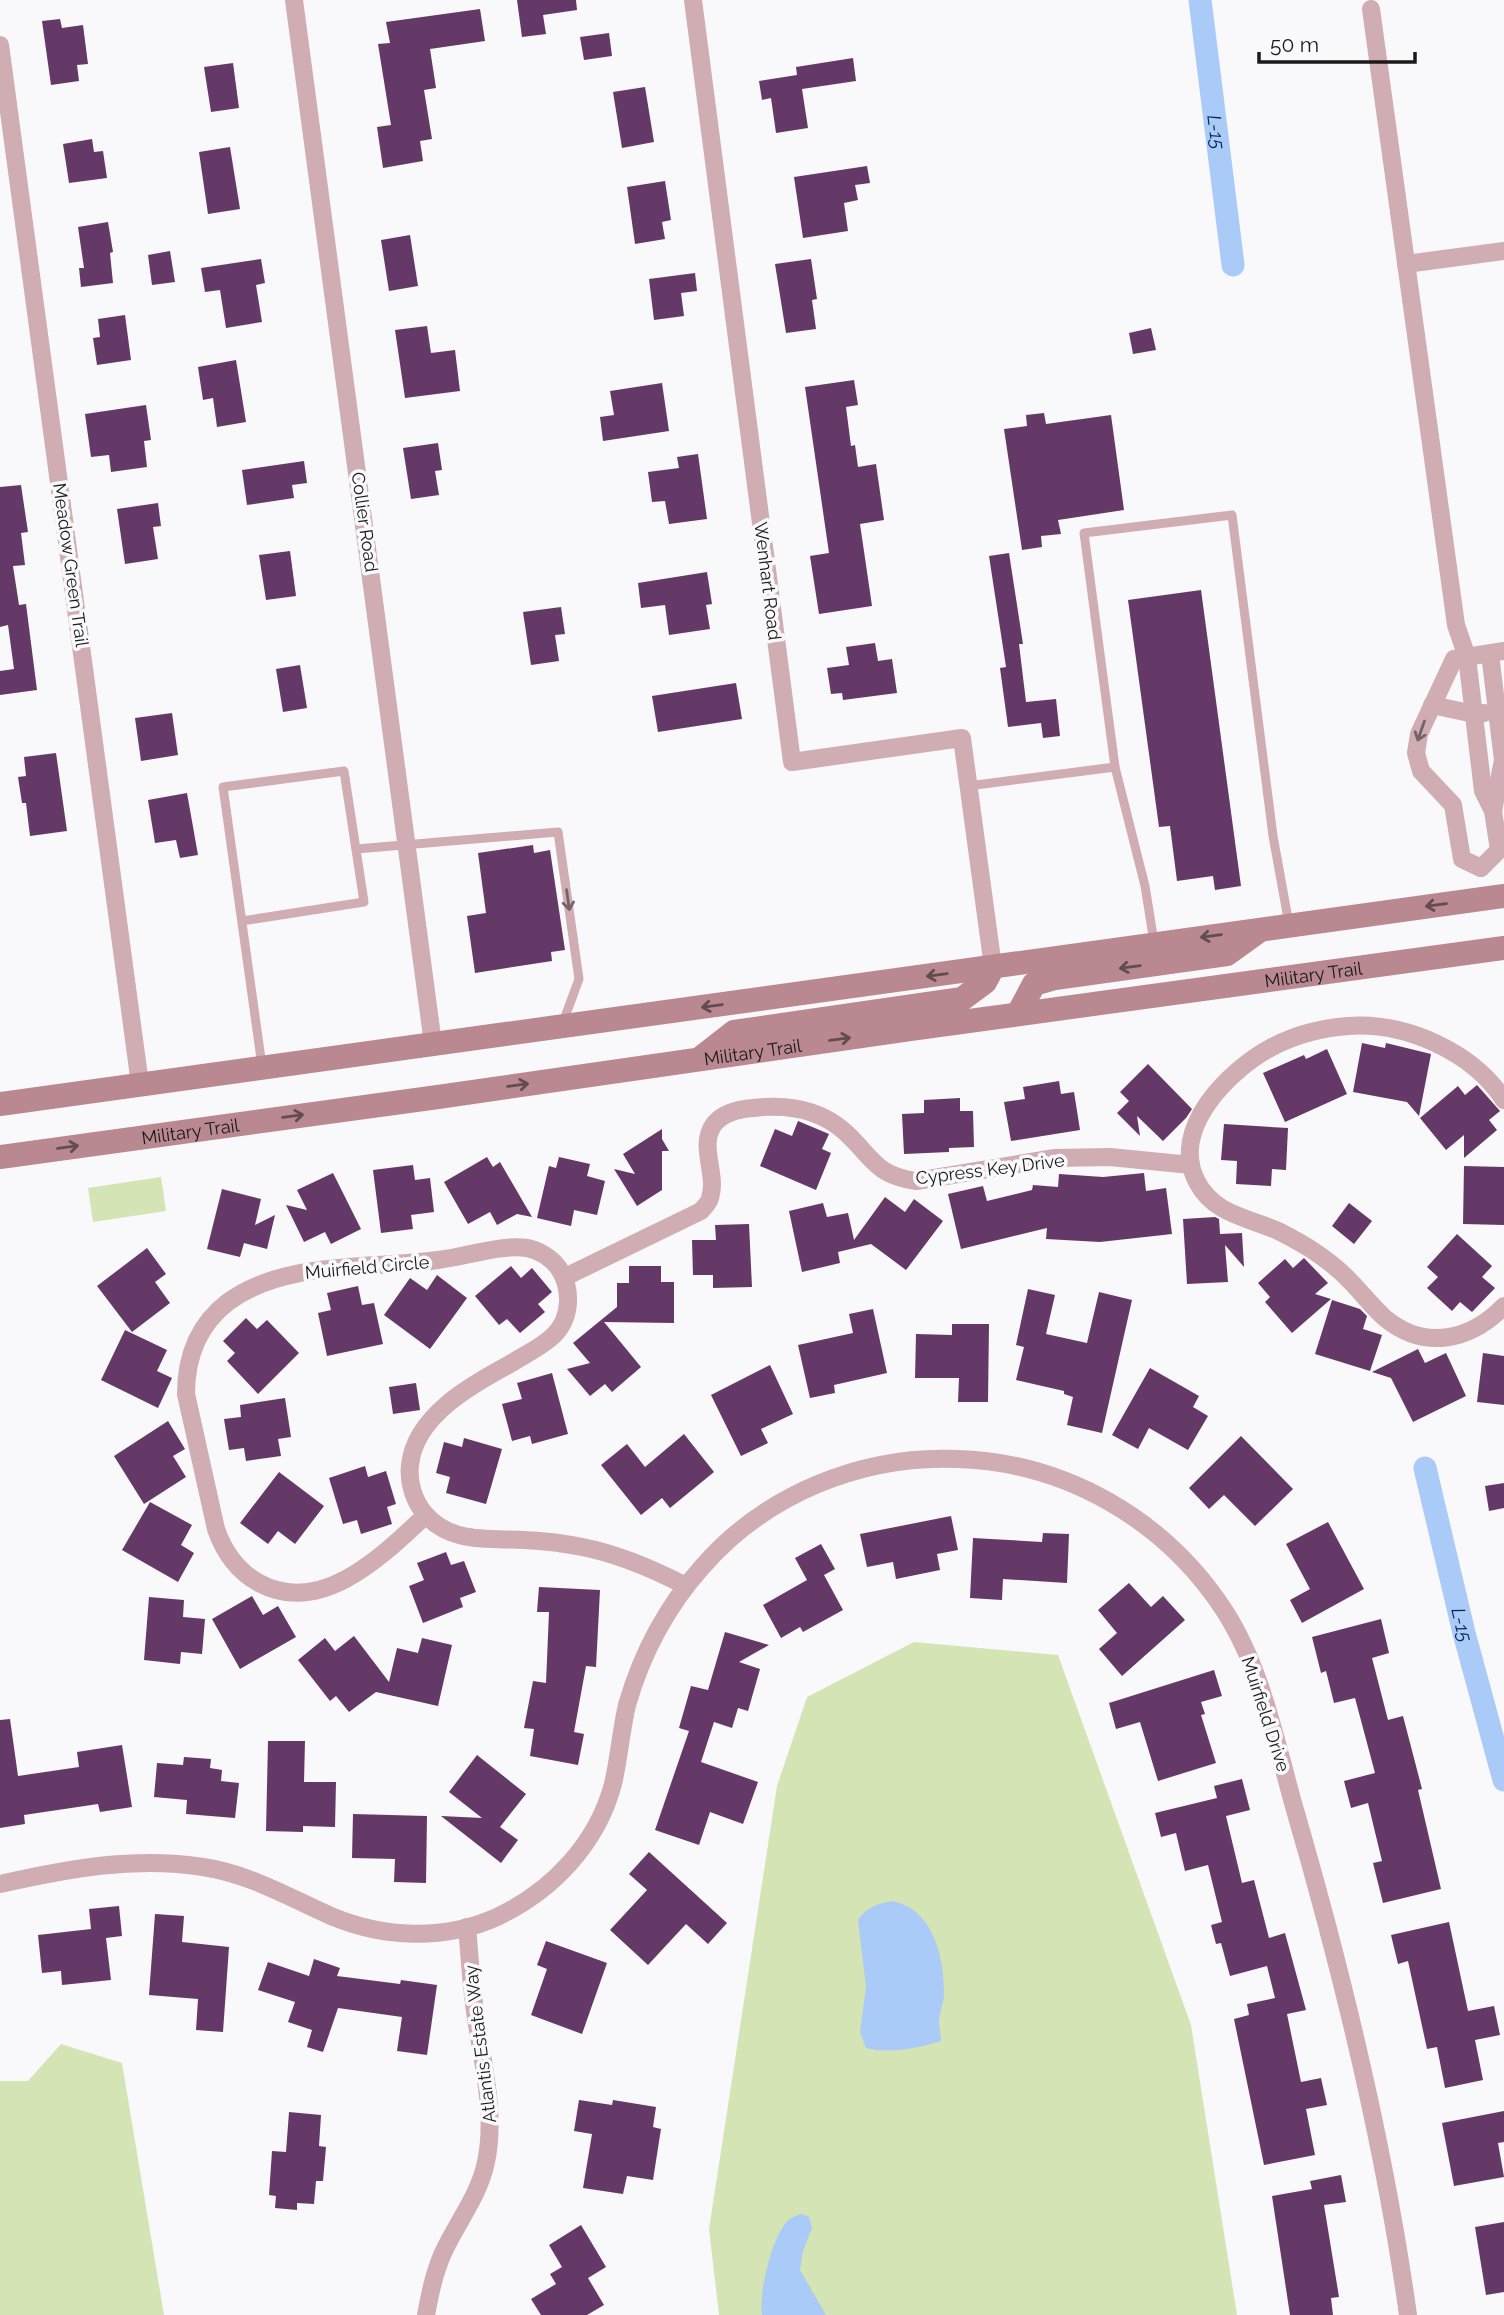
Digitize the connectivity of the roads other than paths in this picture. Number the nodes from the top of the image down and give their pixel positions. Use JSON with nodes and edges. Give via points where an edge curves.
{"nodes":[{"id":1,"x":294,"y":0,"type":"edge"},
{"id":2,"x":693,"y":0,"type":"edge"},
{"id":3,"x":1371,"y":9,"type":"dead end"},
{"id":4,"x":0,"y":45,"type":"edge"},
{"id":5,"x":1504,"y":250,"type":"edge"},
{"id":6,"x":1406,"y":264,"type":"junction"},
{"id":7,"x":1497,"y":653,"type":"edge"},
{"id":8,"x":1467,"y":657,"type":"junction"},
{"id":9,"x":1432,"y":705,"type":"junction"},
{"id":10,"x":1498,"y":711,"type":"junction"},
{"id":11,"x":1474,"y":714,"type":"junction"},
{"id":12,"x":1115,"y":767,"type":"junction"},
{"id":13,"x":968,"y":786,"type":"junction"},
{"id":14,"x":1493,"y":811,"type":"junction"},
{"id":15,"x":408,"y":845,"type":"junction"},
{"id":16,"x":356,"y":849,"type":"junction"},
{"id":17,"x":1481,"y":868,"type":"junction"},
{"id":18,"x":1494,"y":897,"type":"edge"},
{"id":19,"x":242,"y":921,"type":"junction"},
{"id":20,"x":1289,"y":924,"type":"junction"},
{"id":21,"x":1262,"y":928,"type":"junction"},
{"id":22,"x":1154,"y":944,"type":"junction"},
{"id":23,"x":1504,"y":948,"type":"edge"},
{"id":24,"x":993,"y":967,"type":"junction"},
{"id":25,"x":1018,"y":1014,"type":"junction"},
{"id":26,"x":561,"y":1026,"type":"junction"},
{"id":27,"x":433,"y":1044,"type":"junction"},
{"id":28,"x":699,"y":1059,"type":"junction"},
{"id":29,"x":262,"y":1067,"type":"junction"},
{"id":30,"x":140,"y":1084,"type":"junction"},
{"id":31,"x":1504,"y":1100,"type":"edge"},
{"id":32,"x":0,"y":1104,"type":"edge"},
{"id":33,"x":0,"y":1157,"type":"edge"},
{"id":34,"x":1191,"y":1165,"type":"junction"},
{"id":35,"x":565,"y":1277,"type":"junction"},
{"id":36,"x":1504,"y":1306,"type":"edge"},
{"id":37,"x":426,"y":1515,"type":"junction"},
{"id":38,"x":686,"y":1586,"type":"junction"},
{"id":39,"x":0,"y":1884,"type":"edge"},
{"id":40,"x":467,"y":1927,"type":"junction"},
{"id":41,"x":426,"y":2315,"type":"edge"},
{"id":42,"x":1408,"y":2315,"type":"edge"}],
"edges":[{"from":1,"to":15,"type":"street","name":"Collier Road"},
{"from":2,"to":13,"type":"street","name":"Wenhart Road","via":[[792,762],[962,738]]},
{"from":3,"to":6,"type":"street"},
{"from":4,"to":30,"type":"street","name":"Meadow Green Trail"},
{"from":5,"to":6,"type":"street"},
{"from":6,"to":8,"type":"street","via":[[1456,625]]},
{"from":7,"to":8,"type":"street"},
{"from":7,"to":10,"type":"street"},
{"from":8,"to":9,"type":"street","via":[[1454,659]]},
{"from":8,"to":11,"type":"street"},
{"from":9,"to":11,"type":"street"},
{"from":9,"to":17,"type":"street","one_way":true,"via":[[1419,734],[1416,753],[1421,771],[1453,804],[1462,859]]},
{"from":10,"to":11,"type":"street"},
{"from":10,"to":14,"type":"street","via":[[1503,760]]},
{"from":11,"to":14,"type":"street","via":[[1483,791]]},
{"from":12,"to":13,"type":"lane"},
{"from":12,"to":20,"type":"lane","via":[[1084,533],[1232,515],[1273,836]]},
{"from":12,"to":22,"type":"lane","via":[[1145,886]]},
{"from":13,"to":24,"type":"street","name":"Wenhart Road"},
{"from":14,"to":17,"type":"street","via":[[1499,850]]},
{"from":15,"to":16,"type":"lane"},
{"from":15,"to":26,"type":"lane","one_way":true,"via":[[558,832],[579,979]]},
{"from":15,"to":27,"type":"street","name":"Collier Road"},
{"from":16,"to":19,"type":"lane","via":[[364,902]]},
{"from":16,"to":19,"type":"lane","via":[[344,771],[223,788]]},
{"from":17,"to":18,"type":"street"},
{"from":18,"to":20,"type":"main road","one_way":true},
{"from":19,"to":29,"type":"lane"},
{"from":20,"to":21,"type":"main road"},
{"from":21,"to":22,"type":"main road","one_way":true},
{"from":21,"to":25,"type":"main road","one_way":true,"via":[[1227,954],[1034,984]]},
{"from":22,"to":24,"type":"main road"},
{"from":23,"to":25,"type":"main road","name":"Military Trail"},
{"from":24,"to":26,"type":"main road","one_way":true},
{"from":24,"to":28,"type":"main road","via":[[985,982],[962,999],[734,1032]]},
{"from":28,"to":25,"type":"main road","name":"Military Trail","one_way":true},
{"from":26,"to":27,"type":"main road"},
{"from":27,"to":29,"type":"main road"},
{"from":33,"to":28,"type":"main road","name":"Military Trail","one_way":true},
{"from":29,"to":30,"type":"main road"},
{"from":30,"to":32,"type":"main road"},
{"from":31,"to":34,"type":"street","via":[[1480,1073],[1430,1041],[1388,1028],[1328,1028],[1272,1047],[1225,1083],[1196,1126]]},
{"from":34,"to":35,"type":"street","name":"Cypress Key Drive","via":[[1110,1157],[1055,1158],[916,1181],[886,1172],[841,1128],[811,1112],[775,1105],[740,1109],[714,1125],[708,1139],[712,1184],[710,1199],[701,1211]]},
{"from":34,"to":36,"type":"street","via":[[1204,1194],[1216,1205],[1308,1248],[1350,1280],[1384,1318],[1410,1333],[1434,1338],[1464,1334]]},
{"from":35,"to":37,"type":"street","via":[[569,1296],[563,1324],[553,1337],[476,1383],[424,1428],[416,1441],[410,1464],[411,1488]]},
{"from":35,"to":37,"type":"street","name":"Muirfield Circle","via":[[556,1264],[528,1248],[322,1269],[259,1286],[230,1301],[203,1329],[189,1360],[188,1411],[216,1529],[229,1557],[244,1573],[278,1591],[328,1588],[376,1559]]},
{"from":37,"to":38,"type":"street","via":[[438,1526],[466,1537],[552,1542],[614,1555]]},
{"from":38,"to":40,"type":"street","name":"Muirfield Drive","via":[[640,1665],[626,1708],[612,1786],[586,1843],[543,1890],[517,1907]]},
{"from":38,"to":42,"type":"street","name":"Muirfield Drive","via":[[741,1530],[778,1504],[846,1473],[890,1462],[935,1458],[980,1460],[1039,1471],[1121,1508],[1169,1544],[1226,1613],[1263,1696],[1352,2022],[1384,2168]]},
{"from":39,"to":40,"type":"street","name":"Muirfield Drive","via":[[122,1863],[200,1866],[272,1886],[326,1914],[371,1930],[402,1934]]},
{"from":40,"to":41,"type":"street","name":"Atlantis Estate Way","via":[[489,2108],[489,2143],[476,2195],[440,2262]]}]}
